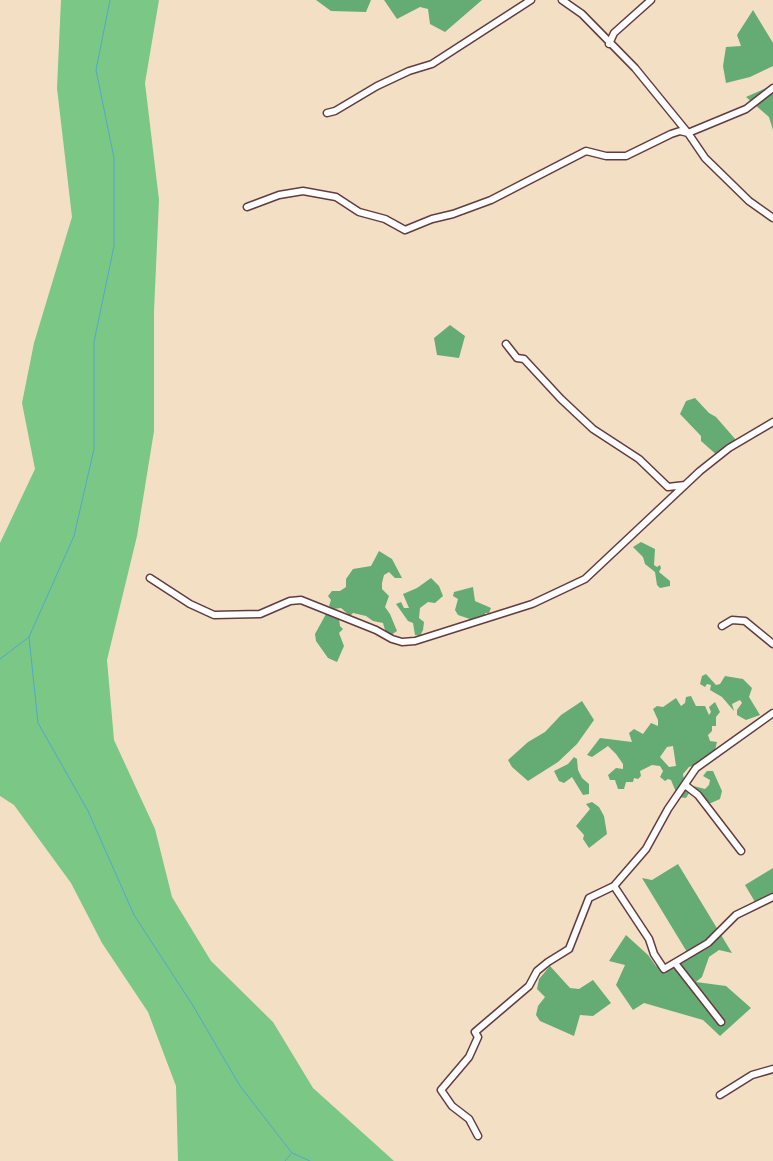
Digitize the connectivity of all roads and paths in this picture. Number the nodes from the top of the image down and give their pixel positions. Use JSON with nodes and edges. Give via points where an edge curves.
{"nodes":[{"id":1,"x":531,"y":0,"type":"edge"},
{"id":2,"x":562,"y":0,"type":"edge"},
{"id":3,"x":652,"y":0,"type":"edge"},
{"id":4,"x":610,"y":44,"type":"junction"},
{"id":5,"x":773,"y":88,"type":"edge"},
{"id":6,"x":327,"y":113,"type":"dead end"},
{"id":7,"x":688,"y":133,"type":"junction"},
{"id":8,"x":247,"y":207,"type":"dead end"},
{"id":9,"x":773,"y":218,"type":"edge"},
{"id":10,"x":506,"y":344,"type":"dead end"},
{"id":11,"x":773,"y":422,"type":"edge"},
{"id":12,"x":685,"y":485,"type":"junction"},
{"id":13,"x":150,"y":578,"type":"dead end"},
{"id":14,"x":722,"y":626,"type":"dead end"},
{"id":15,"x":773,"y":644,"type":"edge"},
{"id":16,"x":773,"y":714,"type":"edge"},
{"id":17,"x":685,"y":785,"type":"junction"},
{"id":18,"x":741,"y":851,"type":"dead end"},
{"id":19,"x":614,"y":886,"type":"junction"},
{"id":20,"x":773,"y":897,"type":"edge"},
{"id":21,"x":675,"y":963,"type":"junction"},
{"id":22,"x":721,"y":1022,"type":"dead end"},
{"id":23,"x":773,"y":1069,"type":"edge"},
{"id":24,"x":720,"y":1095,"type":"dead end"},
{"id":25,"x":478,"y":1136,"type":"dead end"}],
"edges":[{"from":1,"to":6,"type":"street","via":[[432,64],[409,71],[335,112]]},
{"from":2,"to":4,"type":"street","via":[[582,14]]},
{"from":3,"to":4,"type":"street","via":[[614,33]]},
{"from":4,"to":7,"type":"street","via":[[635,68]]},
{"from":5,"to":7,"type":"street","via":[[746,109]]},
{"from":7,"to":8,"type":"street","via":[[671,134],[626,156],[586,151],[491,200],[404,230],[385,219],[359,212],[336,197],[303,191],[279,195]]},
{"from":7,"to":9,"type":"street","via":[[712,165],[749,201]]},
{"from":10,"to":12,"type":"street","via":[[593,429],[639,459],[667,487]]},
{"from":11,"to":12,"type":"street","via":[[729,448]]},
{"from":12,"to":13,"type":"street","via":[[592,573],[576,584],[532,604],[414,641],[392,639],[301,600],[290,601],[260,614],[214,615]]},
{"from":14,"to":15,"type":"street","via":[[732,620],[745,621]]},
{"from":16,"to":17,"type":"street","via":[[698,766]]},
{"from":17,"to":18,"type":"street","via":[[698,795]]},
{"from":17,"to":19,"type":"street","via":[[646,849]]},
{"from":19,"to":21,"type":"street","via":[[664,968]]},
{"from":19,"to":25,"type":"street","via":[[589,898],[569,949],[537,971],[529,986],[475,1032],[478,1037],[469,1057],[442,1088],[445,1098],[469,1119]]},
{"from":20,"to":21,"type":"street","via":[[736,915],[708,943]]},
{"from":21,"to":22,"type":"street"},
{"from":23,"to":24,"type":"street","via":[[752,1075]]}]}
